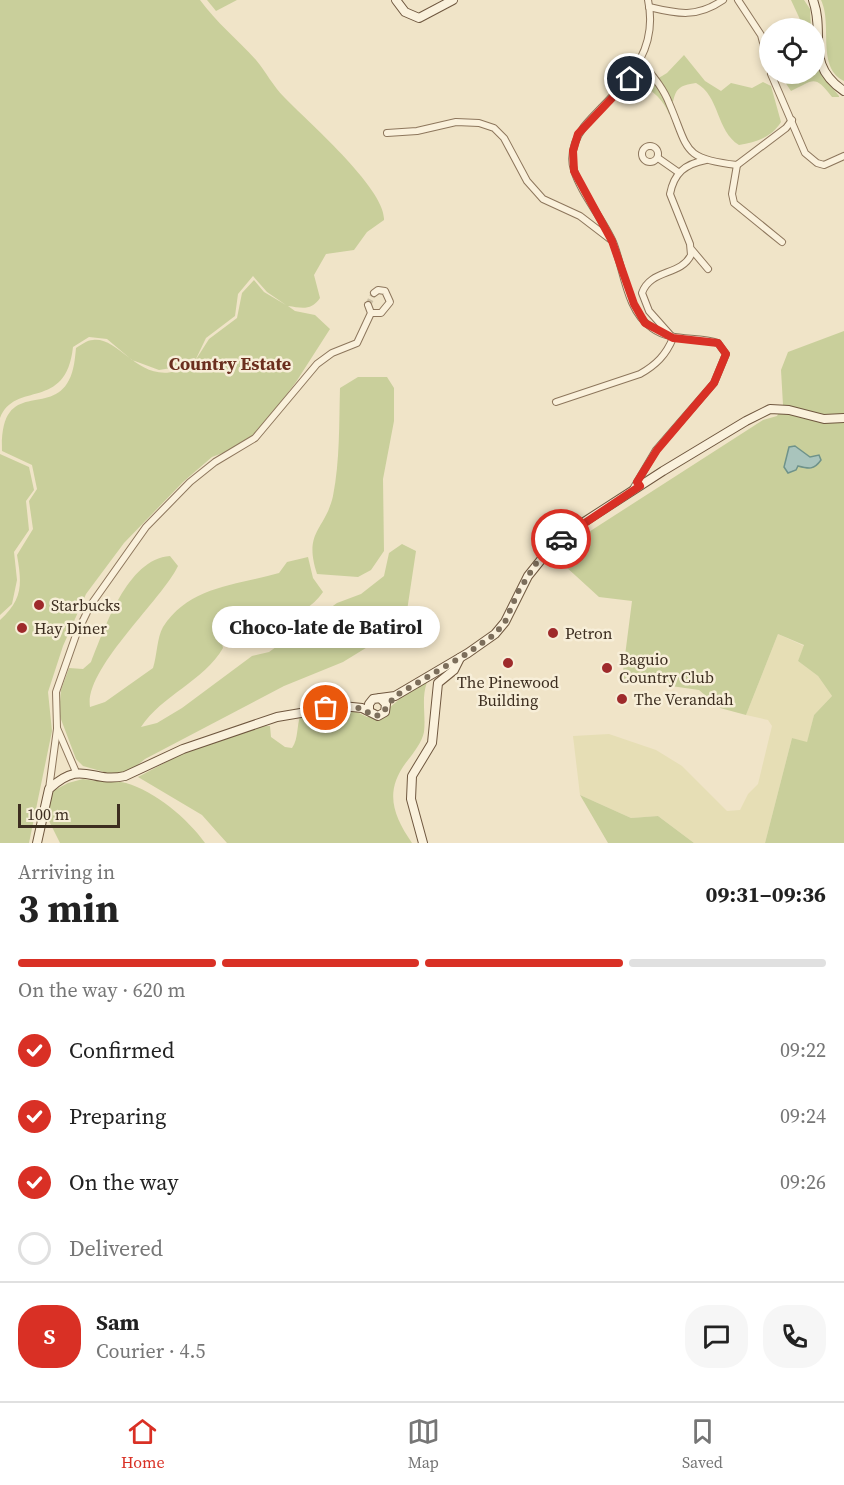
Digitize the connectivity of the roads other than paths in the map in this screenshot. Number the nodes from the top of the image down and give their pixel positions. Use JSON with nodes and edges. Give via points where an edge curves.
{"nodes":[{"id":1,"x":396,"y":0,"type":"edge"},
{"id":2,"x":453,"y":0,"type":"edge"},
{"id":3,"x":723,"y":0,"type":"edge"},
{"id":4,"x":738,"y":0,"type":"edge"},
{"id":5,"x":813,"y":0,"type":"edge"},
{"id":6,"x":649,"y":4,"type":"edge"},
{"id":7,"x":759,"y":32,"type":"edge"},
{"id":8,"x":640,"y":60,"type":"junction"},
{"id":9,"x":775,"y":84,"type":"edge"},
{"id":10,"x":844,"y":91,"type":"edge"},
{"id":11,"x":793,"y":123,"type":"junction"},
{"id":12,"x":387,"y":132,"type":"dead end"},
{"id":13,"x":690,"y":152,"type":"junction"},
{"id":14,"x":844,"y":156,"type":"edge"},
{"id":15,"x":658,"y":158,"type":"dead end"},
{"id":16,"x":706,"y":160,"type":"junction"},
{"id":17,"x":737,"y":165,"type":"junction"},
{"id":18,"x":684,"y":166,"type":"junction"},
{"id":19,"x":678,"y":172,"type":"junction"},
{"id":20,"x":612,"y":241,"type":"junction"},
{"id":21,"x":782,"y":242,"type":"dead end"},
{"id":22,"x":691,"y":250,"type":"junction"},
{"id":23,"x":708,"y":269,"type":"dead end"},
{"id":24,"x":374,"y":293,"type":"dead end"},
{"id":25,"x":368,"y":305,"type":"tunnel mouth"},
{"id":26,"x":370,"y":313,"type":"junction"},
{"id":27,"x":673,"y":338,"type":"junction"},
{"id":28,"x":556,"y":402,"type":"dead end"},
{"id":29,"x":844,"y":418,"type":"edge"},
{"id":30,"x":636,"y":486,"type":"junction"},
{"id":31,"x":461,"y":657,"type":"junction"},
{"id":32,"x":395,"y":696,"type":"junction"},
{"id":33,"x":380,"y":698,"type":"junction"},
{"id":34,"x":366,"y":708,"type":"junction"},
{"id":35,"x":386,"y":709,"type":"junction"},
{"id":36,"x":57,"y":728,"type":"junction"},
{"id":37,"x":76,"y":772,"type":"junction"},
{"id":38,"x":49,"y":789,"type":"junction"},
{"id":39,"x":37,"y":843,"type":"edge"},
{"id":40,"x":423,"y":843,"type":"edge"}],
"edges":[{"from":1,"to":2,"type":"main road","via":[[405,12],[419,18]]},
{"from":3,"to":6,"type":"street","via":[[688,15]]},
{"from":4,"to":7,"type":"street"},
{"from":5,"to":10,"type":"main road","via":[[820,63]]},
{"from":6,"to":8,"type":"street","via":[[648,37]]},
{"from":8,"to":13,"type":"street","via":[[668,100]]},
{"from":8,"to":20,"type":"street","via":[[630,79],[583,126],[573,151],[577,179]]},
{"from":9,"to":11,"type":"street"},
{"from":11,"to":14,"type":"street","via":[[805,153],[817,163],[832,163]]},
{"from":11,"to":17,"type":"street"},
{"from":12,"to":20,"type":"street","via":[[417,131],[456,122],[494,128],[543,199],[580,216]]},
{"from":13,"to":16,"type":"street"},
{"from":13,"to":18,"type":"street"},
{"from":15,"to":19,"type":"street"},
{"from":16,"to":17,"type":"street"},
{"from":16,"to":18,"type":"street"},
{"from":17,"to":21,"type":"street","via":[[734,203]]},
{"from":18,"to":19,"type":"street"},
{"from":19,"to":22,"type":"street","via":[[670,200]]},
{"from":20,"to":27,"type":"street","via":[[639,315],[652,328]]},
{"from":22,"to":23,"type":"street"},
{"from":22,"to":27,"type":"street","via":[[686,264],[651,280],[642,293],[649,311]]},
{"from":24,"to":26,"type":"street","via":[[385,291],[390,302],[381,313]]},
{"from":25,"to":26,"type":"street"},
{"from":26,"to":36,"type":"street","via":[[357,343],[317,364],[255,438],[198,475],[133,543],[90,606],[76,635],[56,692]]},
{"from":27,"to":28,"type":"street","via":[[667,351],[645,371]]},
{"from":27,"to":30,"type":"street","via":[[718,343],[726,359],[714,383],[657,450]]},
{"from":29,"to":30,"type":"main road","via":[[824,419],[770,409]]},
{"from":30,"to":31,"type":"main road","via":[[553,545],[528,576],[505,622],[495,634]]},
{"from":31,"to":32,"type":"main road"},
{"from":31,"to":40,"type":"main road","via":[[454,670],[438,683],[432,743],[412,776],[411,799]]},
{"from":32,"to":33,"type":"main road"},
{"from":32,"to":35,"type":"main road"},
{"from":33,"to":34,"type":"main road","via":[[372,700]]},
{"from":33,"to":35,"type":"main road"},
{"from":34,"to":35,"type":"main road","via":[[378,716]]},
{"from":34,"to":37,"type":"main road","via":[[326,708],[277,717],[183,749],[116,778]]},
{"from":36,"to":37,"type":"street"},
{"from":36,"to":38,"type":"street"},
{"from":37,"to":38,"type":"main road"},
{"from":38,"to":39,"type":"main road"}]}
